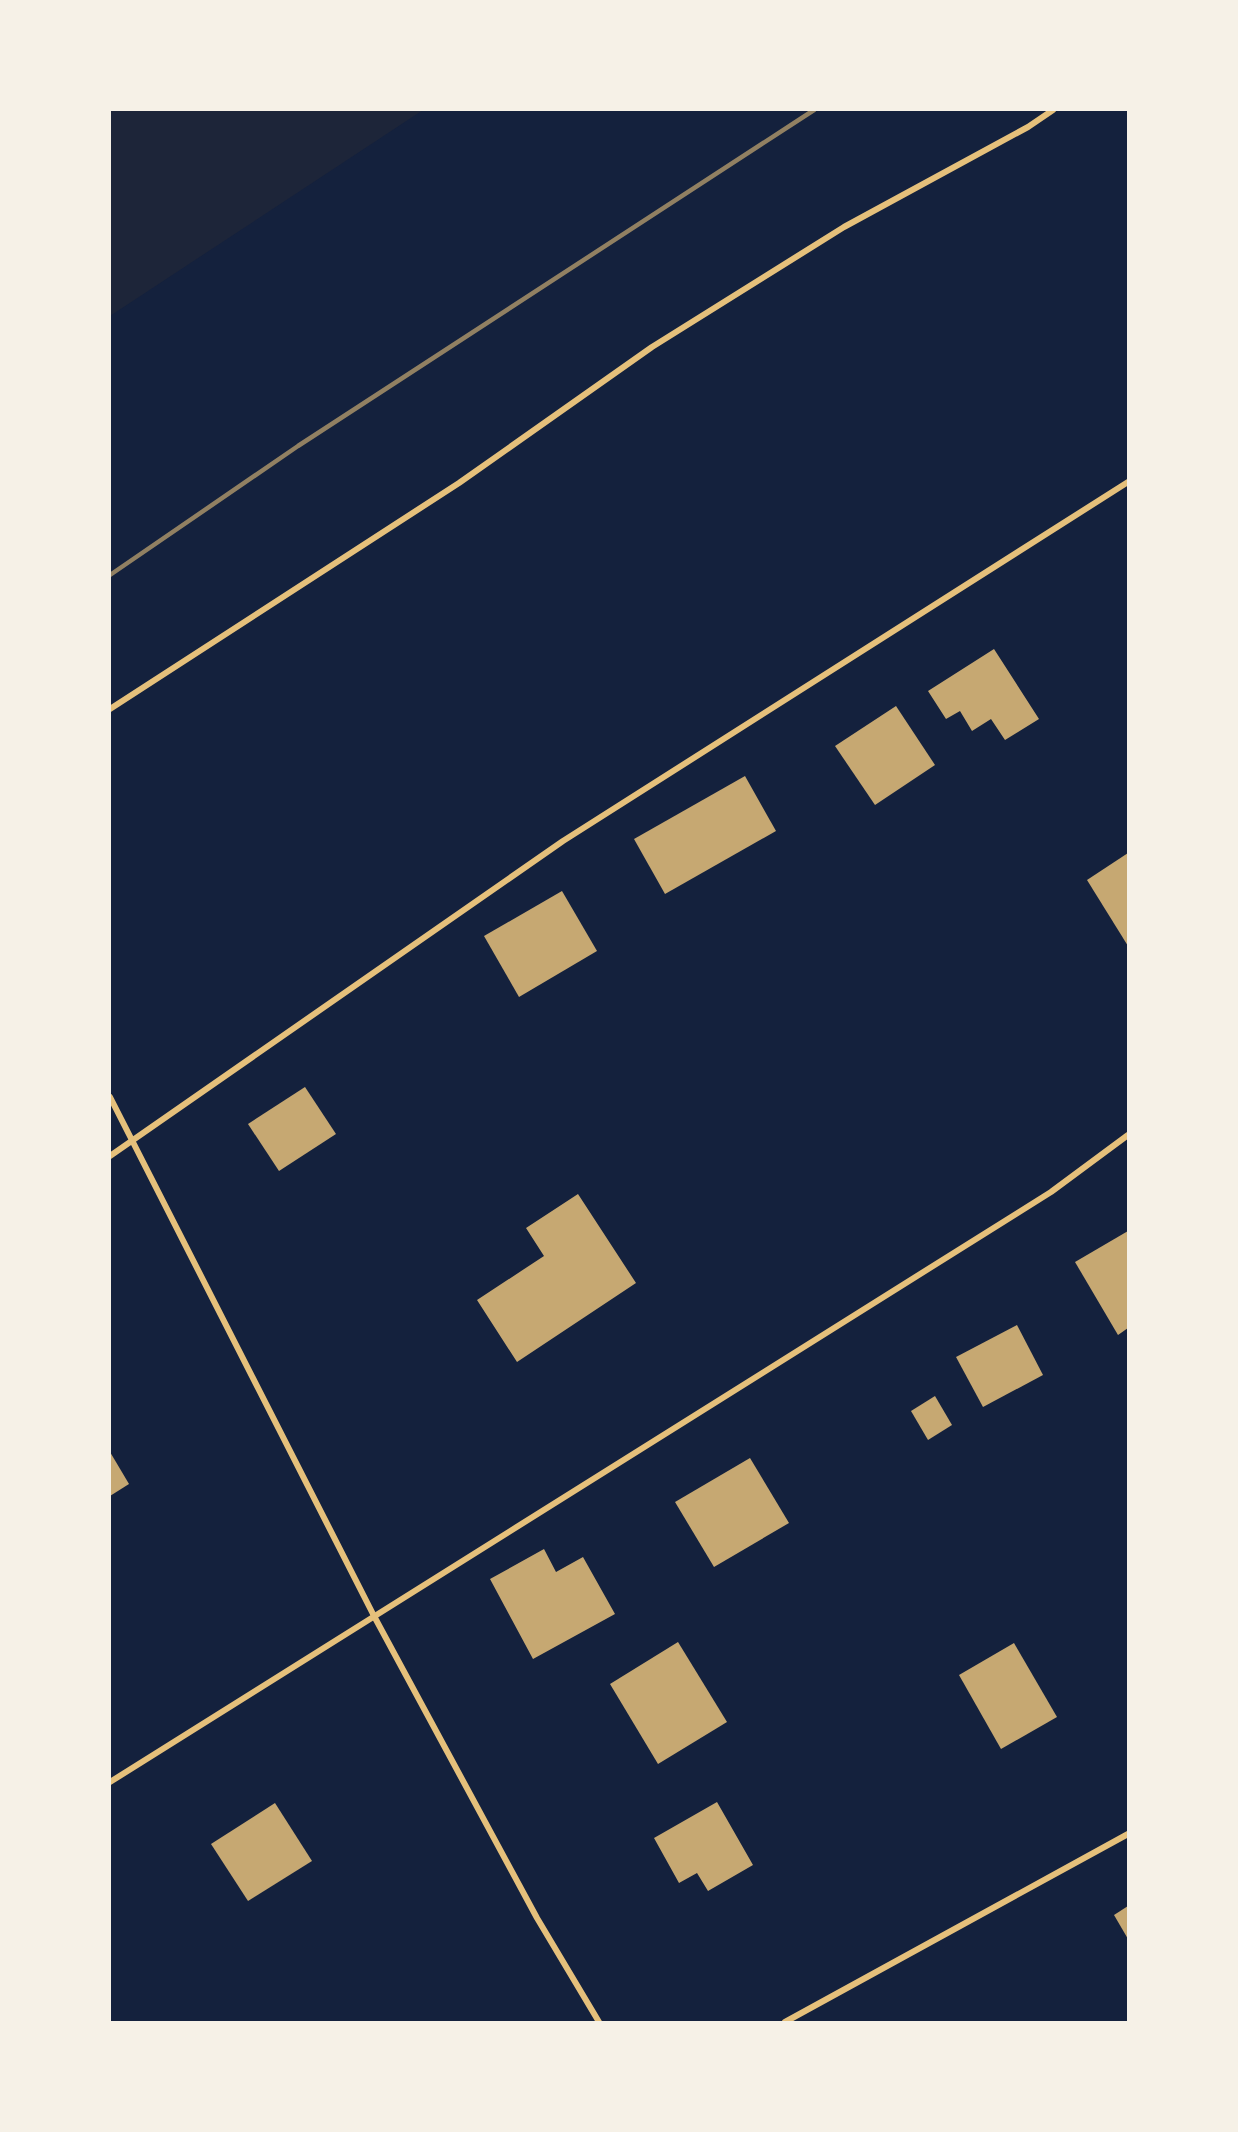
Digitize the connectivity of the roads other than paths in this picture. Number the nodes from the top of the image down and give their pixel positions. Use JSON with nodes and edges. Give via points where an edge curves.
{"nodes":[{"id":1,"x":1053,"y":110,"type":"edge"},
{"id":2,"x":1128,"y":482,"type":"edge"},
{"id":3,"x":110,"y":709,"type":"edge"},
{"id":4,"x":110,"y":1097,"type":"edge"},
{"id":5,"x":1128,"y":1135,"type":"edge"},
{"id":6,"x":132,"y":1141,"type":"junction"},
{"id":7,"x":110,"y":1156,"type":"edge"},
{"id":8,"x":374,"y":1616,"type":"junction"},
{"id":9,"x":110,"y":1782,"type":"edge"},
{"id":10,"x":1128,"y":1834,"type":"edge"},
{"id":11,"x":599,"y":2022,"type":"edge"},
{"id":12,"x":785,"y":2022,"type":"edge"}],
"edges":[{"from":1,"to":3,"type":"street","via":[[843,227],[652,346],[459,483]]},
{"from":2,"to":6,"type":"street","via":[[563,841]]},
{"from":4,"to":6,"type":"street"},
{"from":5,"to":8,"type":"street","via":[[1051,1192]]},
{"from":6,"to":7,"type":"street"},
{"from":6,"to":8,"type":"street"},
{"from":8,"to":9,"type":"street"},
{"from":8,"to":11,"type":"street","via":[[537,1918]]},
{"from":10,"to":12,"type":"street"}]}
